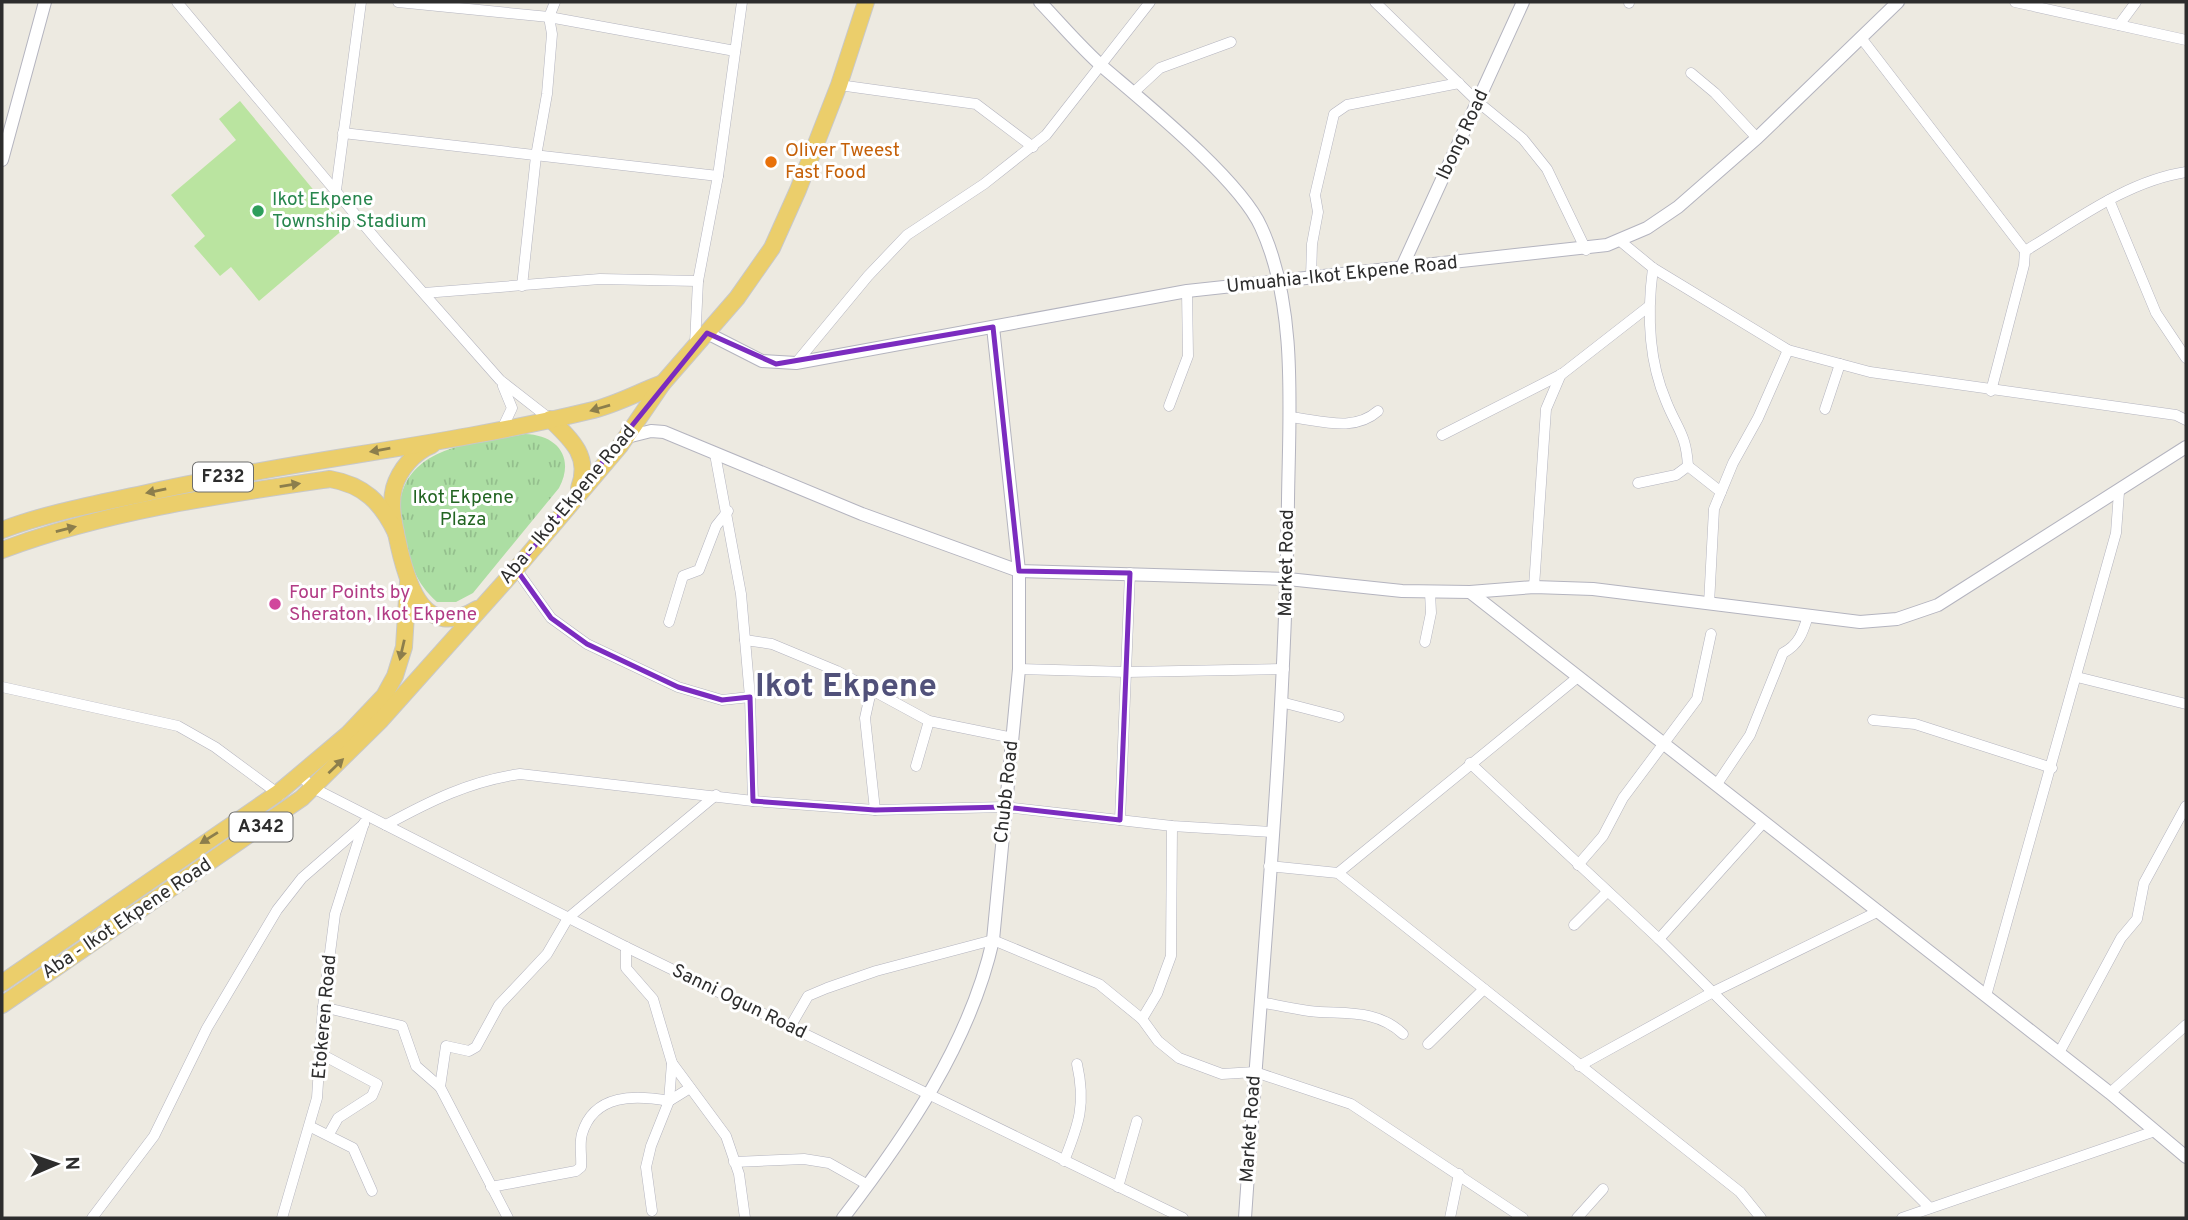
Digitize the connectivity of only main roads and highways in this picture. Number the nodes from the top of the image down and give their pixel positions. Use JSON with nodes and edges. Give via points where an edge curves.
{"nodes":[{"id":1,"x":45,"y":2,"type":"edge"},
{"id":2,"x":866,"y":2,"type":"edge"},
{"id":3,"x":1040,"y":2,"type":"edge"},
{"id":4,"x":1523,"y":2,"type":"edge"},
{"id":5,"x":1898,"y":2,"type":"edge"},
{"id":6,"x":2,"y":160,"type":"edge"},
{"id":7,"x":1402,"y":267,"type":"junction"},
{"id":8,"x":1280,"y":281,"type":"junction"},
{"id":9,"x":993,"y":327,"type":"junction"},
{"id":10,"x":708,"y":333,"type":"junction"},
{"id":11,"x":663,"y":383,"type":"junction"},
{"id":12,"x":550,"y":419,"type":"junction"},
{"id":13,"x":627,"y":437,"type":"junction"},
{"id":14,"x":447,"y":439,"type":"junction"},
{"id":15,"x":2186,"y":447,"type":"edge"},
{"id":16,"x":576,"y":494,"type":"junction"},
{"id":17,"x":2,"y":530,"type":"edge"},
{"id":18,"x":396,"y":533,"type":"junction"},
{"id":19,"x":2,"y":550,"type":"edge"},
{"id":20,"x":1019,"y":571,"type":"junction"},
{"id":21,"x":1288,"y":579,"type":"junction"},
{"id":22,"x":408,"y":582,"type":"junction"},
{"id":23,"x":1469,"y":592,"type":"junction"},
{"id":24,"x":482,"y":606,"type":"junction"},
{"id":25,"x":2,"y":983,"type":"edge"},
{"id":26,"x":2,"y":1005,"type":"edge"},
{"id":27,"x":2186,"y":1157,"type":"edge"},
{"id":28,"x":843,"y":1218,"type":"edge"},
{"id":29,"x":1245,"y":1218,"type":"edge"}],
"edges":[{"from":1,"to":6,"type":"main road"},
{"from":2,"to":10,"type":"highway","name":"Aba - Ikot Ekpene Road","number":"A342","via":[[839,85],[772,248]]},
{"from":3,"to":8,"type":"main road","name":"Market Road","via":[[1243,200],[1260,224]]},
{"from":4,"to":7,"type":"main road","name":"Ibong Road"},
{"from":5,"to":7,"type":"main road","name":"Umuahia-Ikot Ekpene Road","via":[[1758,138],[1664,217],[1619,240],[1586,250]]},
{"from":7,"to":8,"type":"main road","name":"Umuahia-Ikot Ekpene Road"},
{"from":8,"to":9,"type":"main road","name":"Umuahia-Ikot Ekpene Road","via":[[1187,291]]},
{"from":8,"to":21,"type":"main road","name":"Market Road","via":[[1289,417]]},
{"from":9,"to":10,"type":"main road","name":"Umuahia-Ikot Ekpene Road","via":[[796,363],[762,361]]},
{"from":9,"to":20,"type":"main road","name":"Chubb Road"},
{"from":10,"to":11,"type":"highway","name":"Aba - Ikot Ekpene Road","number":"A342"},
{"from":11,"to":12,"type":"highway","number":"F232","one_way":true,"via":[[629,400]]},
{"from":11,"to":13,"type":"highway","name":"Aba - Ikot Ekpene Road","number":"A342"},
{"from":12,"to":14,"type":"highway","number":"F232"},
{"from":12,"to":16,"type":"highway","via":[[581,454],[583,477]]},
{"from":13,"to":16,"type":"highway","name":"Aba - Ikot Ekpene Road","number":"A342"},
{"from":13,"to":20,"type":"main road","via":[[664,432],[862,514]]},
{"from":14,"to":17,"type":"highway","number":"F232","one_way":true,"via":[[193,483],[97,503]]},
{"from":14,"to":18,"type":"highway","via":[[426,448],[399,474],[393,490]]},
{"from":15,"to":23,"type":"main road","via":[[1938,605],[1884,620],[1860,622],[1593,589]]},
{"from":16,"to":24,"type":"highway","name":"Aba - Ikot Ekpene Road","number":"A342"},
{"from":19,"to":18,"type":"highway","number":"F232","one_way":true,"via":[[118,516],[330,479],[351,482],[368,492],[385,510]]},
{"from":18,"to":22,"type":"highway","number":"F232"},
{"from":20,"to":21,"type":"main road"},
{"from":20,"to":28,"type":"main road","name":"Chubb Road","via":[[1019,669],[993,940],[984,980],[929,1094]]},
{"from":21,"to":23,"type":"main road"},
{"from":21,"to":29,"type":"main road","name":"Market Road"},
{"from":22,"to":24,"type":"highway","number":"F232","via":[[415,598],[439,616],[466,615]]},
{"from":22,"to":25,"type":"highway","number":"A342","one_way":true,"via":[[404,647],[395,676],[384,696],[348,734],[278,793]]},
{"from":23,"to":27,"type":"main road"},
{"from":26,"to":24,"type":"highway","name":"Aba - Ikot Ekpene Road","number":"A342","one_way":true,"via":[[313,788],[381,720]]}]}
